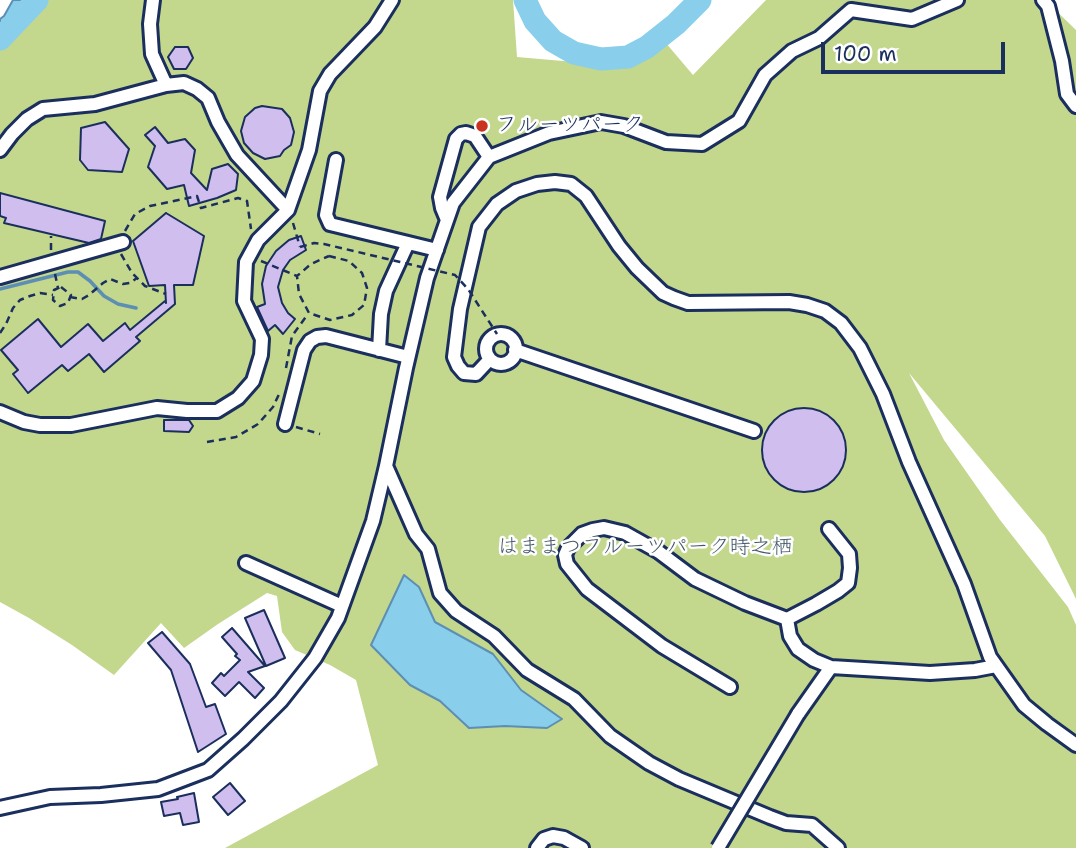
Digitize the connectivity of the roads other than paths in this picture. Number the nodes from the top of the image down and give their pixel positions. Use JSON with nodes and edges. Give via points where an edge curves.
{"nodes":[{"id":1,"x":153,"y":0,"type":"edge"},
{"id":2,"x":392,"y":0,"type":"edge"},
{"id":3,"x":957,"y":0,"type":"edge"},
{"id":4,"x":1043,"y":0,"type":"edge"},
{"id":5,"x":166,"y":85,"type":"junction"},
{"id":6,"x":1076,"y":106,"type":"edge"},
{"id":7,"x":0,"y":150,"type":"edge"},
{"id":8,"x":489,"y":157,"type":"junction"},
{"id":9,"x":336,"y":160,"type":"dead end"},
{"id":10,"x":288,"y":210,"type":"junction"},
{"id":11,"x":447,"y":220,"type":"junction"},
{"id":12,"x":123,"y":242,"type":"road end"},
{"id":13,"x":408,"y":243,"type":"junction"},
{"id":14,"x":437,"y":250,"type":"junction"},
{"id":15,"x":0,"y":277,"type":"edge"},
{"id":16,"x":379,"y":350,"type":"junction"},
{"id":17,"x":515,"y":350,"type":"junction"},
{"id":18,"x":408,"y":357,"type":"junction"},
{"id":19,"x":490,"y":359,"type":"junction"},
{"id":20,"x":0,"y":412,"type":"edge"},
{"id":21,"x":285,"y":424,"type":"dead end"},
{"id":22,"x":754,"y":431,"type":"dead end"},
{"id":23,"x":386,"y":466,"type":"junction"},
{"id":24,"x":829,"y":529,"type":"dead end"},
{"id":25,"x":246,"y":563,"type":"dead end"},
{"id":26,"x":342,"y":606,"type":"junction"},
{"id":27,"x":787,"y":619,"type":"junction"},
{"id":28,"x":996,"y":666,"type":"junction"},
{"id":29,"x":831,"y":667,"type":"junction"},
{"id":30,"x":730,"y":687,"type":"dead end"},
{"id":31,"x":1076,"y":745,"type":"edge"},
{"id":32,"x":0,"y":808,"type":"edge"},
{"id":33,"x":537,"y":848,"type":"edge"},
{"id":34,"x":582,"y":848,"type":"edge"},
{"id":35,"x":718,"y":848,"type":"edge"},
{"id":36,"x":838,"y":848,"type":"edge"}],
"edges":[{"from":1,"to":5,"type":"street","via":[[152,54]]},
{"from":2,"to":10,"type":"street","via":[[320,91],[309,150]]},
{"from":3,"to":8,"type":"street","via":[[912,19],[851,10],[765,75],[739,121],[702,144],[666,142],[601,122],[549,133]]},
{"from":4,"to":6,"type":"street","via":[[1051,16],[1068,94]]},
{"from":5,"to":7,"type":"street","via":[[95,104],[43,109],[27,119]]},
{"from":5,"to":10,"type":"street","via":[[184,83],[208,98],[237,155]]},
{"from":8,"to":11,"type":"street","via":[[453,203]]},
{"from":8,"to":11,"type":"street","via":[[475,136],[466,133],[456,139],[440,197]]},
{"from":9,"to":13,"type":"street","via":[[326,215],[330,224]]},
{"from":10,"to":20,"type":"street","via":[[258,240],[246,262],[244,301],[262,339],[253,381],[238,398],[217,411],[157,408],[71,425],[40,425]]},
{"from":11,"to":14,"type":"street"},
{"from":12,"to":15,"type":"street"},
{"from":13,"to":14,"type":"street"},
{"from":13,"to":16,"type":"street","via":[[386,291]]},
{"from":14,"to":18,"type":"street"},
{"from":16,"to":18,"type":"street"},
{"from":16,"to":21,"type":"street","via":[[326,337],[310,341]]},
{"from":17,"to":19,"type":"street","via":[[510,361],[502,364]]},
{"from":17,"to":19,"type":"street","via":[[508,335],[497,334],[486,343]]},
{"from":17,"to":22,"type":"street"},
{"from":18,"to":23,"type":"street"},
{"from":19,"to":28,"type":"street","via":[[476,374],[464,373],[454,357],[479,228],[497,204],[537,184],[571,184],[586,196],[637,268],[674,298],[688,303],[789,302],[825,311],[841,323],[859,348],[883,394]]},
{"from":23,"to":26,"type":"street","via":[[373,521]]},
{"from":23,"to":36,"type":"street","via":[[415,534],[428,549],[440,593],[456,611],[494,636],[527,670],[574,698],[610,736],[649,763],[770,817],[812,825]]},
{"from":24,"to":27,"type":"street","via":[[849,554],[848,583]]},
{"from":25,"to":26,"type":"street"},
{"from":26,"to":32,"type":"street","via":[[315,658],[281,701],[208,770],[158,789],[50,797]]},
{"from":27,"to":29,"type":"street","via":[[798,649]]},
{"from":27,"to":30,"type":"street","via":[[695,579],[625,534],[593,530],[568,548],[567,564],[587,589],[662,646]]},
{"from":28,"to":29,"type":"street","via":[[930,673]]},
{"from":28,"to":31,"type":"street","via":[[1024,705]]},
{"from":29,"to":35,"type":"street","bridge":true},
{"from":33,"to":34,"type":"street","via":[[553,835]]}]}
